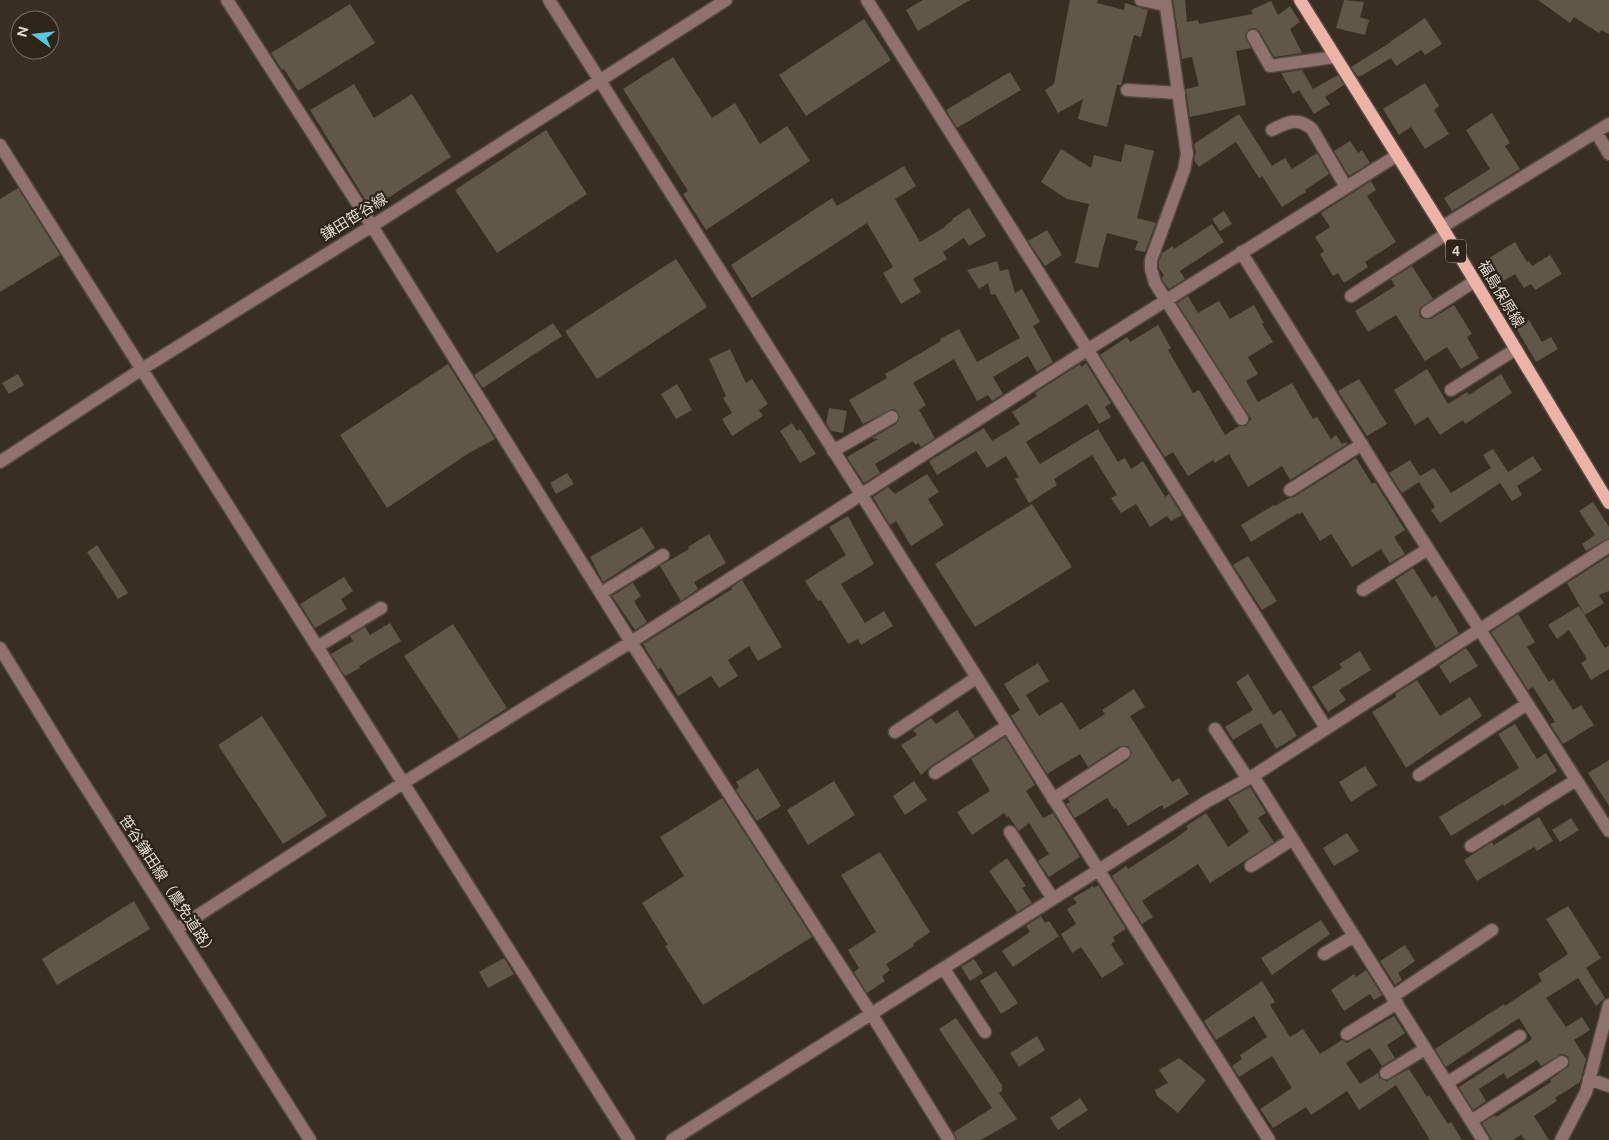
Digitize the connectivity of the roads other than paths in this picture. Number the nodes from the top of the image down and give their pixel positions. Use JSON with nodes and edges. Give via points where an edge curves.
{"nodes":[{"id":1,"x":227,"y":0,"type":"edge"},
{"id":2,"x":549,"y":0,"type":"edge"},
{"id":3,"x":726,"y":0,"type":"edge"},
{"id":4,"x":867,"y":0,"type":"edge"},
{"id":5,"x":1141,"y":0,"type":"edge"},
{"id":6,"x":1300,"y":0,"type":"edge"},
{"id":7,"x":1165,"y":2,"type":"edge"},
{"id":8,"x":1253,"y":36,"type":"dead end"},
{"id":9,"x":1335,"y":57,"type":"junction"},
{"id":10,"x":600,"y":81,"type":"junction"},
{"id":11,"x":1127,"y":90,"type":"dead end"},
{"id":12,"x":1179,"y":93,"type":"junction"},
{"id":13,"x":1609,"y":124,"type":"edge"},
{"id":14,"x":1272,"y":130,"type":"dead end"},
{"id":15,"x":1596,"y":132,"type":"junction"},
{"id":16,"x":0,"y":146,"type":"edge"},
{"id":17,"x":1609,"y":154,"type":"edge"},
{"id":18,"x":1396,"y":156,"type":"junction"},
{"id":19,"x":1346,"y":187,"type":"junction"},
{"id":20,"x":372,"y":226,"type":"junction"},
{"id":21,"x":1444,"y":231,"type":"junction"},
{"id":22,"x":1241,"y":252,"type":"junction"},
{"id":23,"x":1474,"y":281,"type":"junction"},
{"id":24,"x":1351,"y":296,"type":"dead end"},
{"id":25,"x":1167,"y":300,"type":"junction"},
{"id":26,"x":1427,"y":312,"type":"dead end"},
{"id":27,"x":1516,"y":349,"type":"junction"},
{"id":28,"x":1087,"y":350,"type":"junction"},
{"id":29,"x":142,"y":369,"type":"junction"},
{"id":30,"x":1451,"y":390,"type":"dead end"},
{"id":31,"x":892,"y":417,"type":"dead end"},
{"id":32,"x":1242,"y":419,"type":"dead end"},
{"id":33,"x":1362,"y":444,"type":"junction"},
{"id":34,"x":833,"y":451,"type":"junction"},
{"id":35,"x":0,"y":462,"type":"edge"},
{"id":36,"x":1290,"y":490,"type":"dead end"},
{"id":37,"x":860,"y":495,"type":"junction"},
{"id":38,"x":1609,"y":504,"type":"edge"},
{"id":39,"x":1609,"y":546,"type":"edge"},
{"id":40,"x":1428,"y":549,"type":"junction"},
{"id":41,"x":663,"y":555,"type":"dead end"},
{"id":42,"x":1364,"y":590,"type":"dead end"},
{"id":43,"x":601,"y":593,"type":"junction"},
{"id":44,"x":382,"y":608,"type":"dead end"},
{"id":45,"x":1480,"y":629,"type":"junction"},
{"id":46,"x":631,"y":642,"type":"junction"},
{"id":47,"x":317,"y":647,"type":"junction"},
{"id":48,"x":0,"y":648,"type":"edge"},
{"id":49,"x":976,"y":678,"type":"junction"},
{"id":50,"x":1527,"y":704,"type":"junction"},
{"id":51,"x":1006,"y":726,"type":"junction"},
{"id":52,"x":1326,"y":728,"type":"junction"},
{"id":53,"x":1215,"y":729,"type":"dead end"},
{"id":54,"x":895,"y":732,"type":"dead end"},
{"id":55,"x":1124,"y":753,"type":"dead end"},
{"id":56,"x":935,"y":773,"type":"dead end"},
{"id":57,"x":1419,"y":775,"type":"dead end"},
{"id":58,"x":1250,"y":777,"type":"junction"},
{"id":59,"x":1576,"y":780,"type":"junction"},
{"id":60,"x":403,"y":783,"type":"junction"},
{"id":61,"x":1053,"y":799,"type":"junction"},
{"id":62,"x":1609,"y":831,"type":"edge"},
{"id":63,"x":1010,"y":832,"type":"dead end"},
{"id":64,"x":1293,"y":839,"type":"junction"},
{"id":65,"x":1471,"y":846,"type":"dead end"},
{"id":66,"x":1251,"y":866,"type":"dead end"},
{"id":67,"x":1098,"y":870,"type":"junction"},
{"id":68,"x":1052,"y":899,"type":"junction"},
{"id":69,"x":177,"y":929,"type":"junction"},
{"id":70,"x":1492,"y":930,"type":"dead end"},
{"id":71,"x":1354,"y":936,"type":"junction"},
{"id":72,"x":1324,"y":954,"type":"dead end"},
{"id":73,"x":944,"y":969,"type":"junction"},
{"id":74,"x":1394,"y":1000,"type":"junction"},
{"id":75,"x":1609,"y":1005,"type":"edge"},
{"id":76,"x":872,"y":1014,"type":"junction"},
{"id":77,"x":985,"y":1032,"type":"dead end"},
{"id":78,"x":1347,"y":1034,"type":"dead end"},
{"id":79,"x":1520,"y":1036,"type":"dead end"},
{"id":80,"x":1425,"y":1049,"type":"junction"},
{"id":81,"x":1562,"y":1062,"type":"dead end"},
{"id":82,"x":1386,"y":1073,"type":"dead end"},
{"id":83,"x":1589,"y":1079,"type":"junction"},
{"id":84,"x":1447,"y":1083,"type":"junction"},
{"id":85,"x":1609,"y":1086,"type":"edge"},
{"id":86,"x":1471,"y":1121,"type":"junction"},
{"id":87,"x":310,"y":1140,"type":"edge"},
{"id":88,"x":629,"y":1140,"type":"edge"},
{"id":89,"x":672,"y":1140,"type":"edge"},
{"id":90,"x":950,"y":1140,"type":"edge"},
{"id":91,"x":1269,"y":1140,"type":"edge"},
{"id":92,"x":1483,"y":1140,"type":"edge"},
{"id":93,"x":1561,"y":1140,"type":"edge"}],
"edges":[{"from":1,"to":20,"type":"street"},
{"from":2,"to":10,"type":"street"},
{"from":3,"to":10,"type":"street","name":"鎌田笹谷線"},
{"from":4,"to":28,"type":"street"},
{"from":5,"to":7,"type":"street"},
{"from":6,"to":9,"type":"main road","name":"福島保原線","number":"4"},
{"from":7,"to":12,"type":"street"},
{"from":8,"to":9,"type":"street","via":[[1270,66]]},
{"from":9,"to":18,"type":"main road","name":"福島保原線","number":"4"},
{"from":10,"to":20,"type":"street","name":"鎌田笹谷線"},
{"from":10,"to":34,"type":"street"},
{"from":11,"to":12,"type":"street"},
{"from":12,"to":25,"type":"street","via":[[1188,147],[1186,164],[1150,265],[1155,283]]},
{"from":13,"to":15,"type":"street"},
{"from":14,"to":19,"type":"street","via":[[1292,122],[1306,123]]},
{"from":15,"to":17,"type":"street"},
{"from":15,"to":21,"type":"street"},
{"from":16,"to":29,"type":"street"},
{"from":18,"to":19,"type":"street"},
{"from":18,"to":21,"type":"main road","name":"福島保原線","number":"4"},
{"from":19,"to":22,"type":"street"},
{"from":20,"to":29,"type":"street","name":"鎌田笹谷線"},
{"from":20,"to":43,"type":"street"},
{"from":21,"to":23,"type":"main road","name":"福島保原線","number":"4"},
{"from":21,"to":24,"type":"street"},
{"from":22,"to":25,"type":"street"},
{"from":22,"to":33,"type":"street"},
{"from":23,"to":26,"type":"street"},
{"from":23,"to":27,"type":"main road","name":"福島保原線","number":"4"},
{"from":25,"to":28,"type":"street"},
{"from":25,"to":32,"type":"street"},
{"from":27,"to":30,"type":"street"},
{"from":27,"to":38,"type":"main road","name":"福島保原線","number":"4"},
{"from":28,"to":37,"type":"street"},
{"from":28,"to":52,"type":"street"},
{"from":29,"to":35,"type":"street","name":"鎌田笹谷線"},
{"from":29,"to":47,"type":"street"},
{"from":31,"to":34,"type":"street"},
{"from":33,"to":36,"type":"street"},
{"from":33,"to":40,"type":"street"},
{"from":34,"to":37,"type":"street"},
{"from":37,"to":46,"type":"street"},
{"from":37,"to":49,"type":"street"},
{"from":39,"to":45,"type":"street"},
{"from":40,"to":42,"type":"street"},
{"from":40,"to":45,"type":"street"},
{"from":41,"to":43,"type":"street"},
{"from":43,"to":46,"type":"street"},
{"from":44,"to":47,"type":"street"},
{"from":45,"to":50,"type":"street"},
{"from":45,"to":52,"type":"street"},
{"from":46,"to":60,"type":"street"},
{"from":46,"to":76,"type":"street"},
{"from":47,"to":60,"type":"street"},
{"from":48,"to":69,"type":"street","name":"笹谷鎌田線（農免道路）"},
{"from":49,"to":51,"type":"street"},
{"from":49,"to":54,"type":"street"},
{"from":50,"to":57,"type":"street"},
{"from":50,"to":59,"type":"street"},
{"from":51,"to":56,"type":"street"},
{"from":51,"to":61,"type":"street"},
{"from":52,"to":58,"type":"street"},
{"from":53,"to":58,"type":"street"},
{"from":55,"to":61,"type":"street"},
{"from":58,"to":64,"type":"street"},
{"from":58,"to":67,"type":"street"},
{"from":59,"to":62,"type":"street"},
{"from":59,"to":65,"type":"street"},
{"from":60,"to":69,"type":"street"},
{"from":60,"to":88,"type":"street"},
{"from":61,"to":67,"type":"street"},
{"from":63,"to":68,"type":"street"},
{"from":64,"to":66,"type":"street"},
{"from":64,"to":71,"type":"street"},
{"from":67,"to":68,"type":"street"},
{"from":67,"to":91,"type":"street"},
{"from":68,"to":73,"type":"street"},
{"from":69,"to":87,"type":"street","name":"笹谷鎌田線（農免道路）"},
{"from":70,"to":74,"type":"street"},
{"from":71,"to":72,"type":"street"},
{"from":71,"to":74,"type":"street"},
{"from":73,"to":76,"type":"street"},
{"from":73,"to":77,"type":"street"},
{"from":74,"to":78,"type":"street"},
{"from":74,"to":80,"type":"street"},
{"from":75,"to":83,"type":"street"},
{"from":76,"to":89,"type":"street"},
{"from":76,"to":90,"type":"street"},
{"from":79,"to":84,"type":"street"},
{"from":80,"to":82,"type":"street"},
{"from":80,"to":84,"type":"street"},
{"from":81,"to":86,"type":"street"},
{"from":83,"to":85,"type":"street"},
{"from":83,"to":93,"type":"street","via":[[1586,1092]]},
{"from":84,"to":86,"type":"street"},
{"from":86,"to":92,"type":"street"}]}
